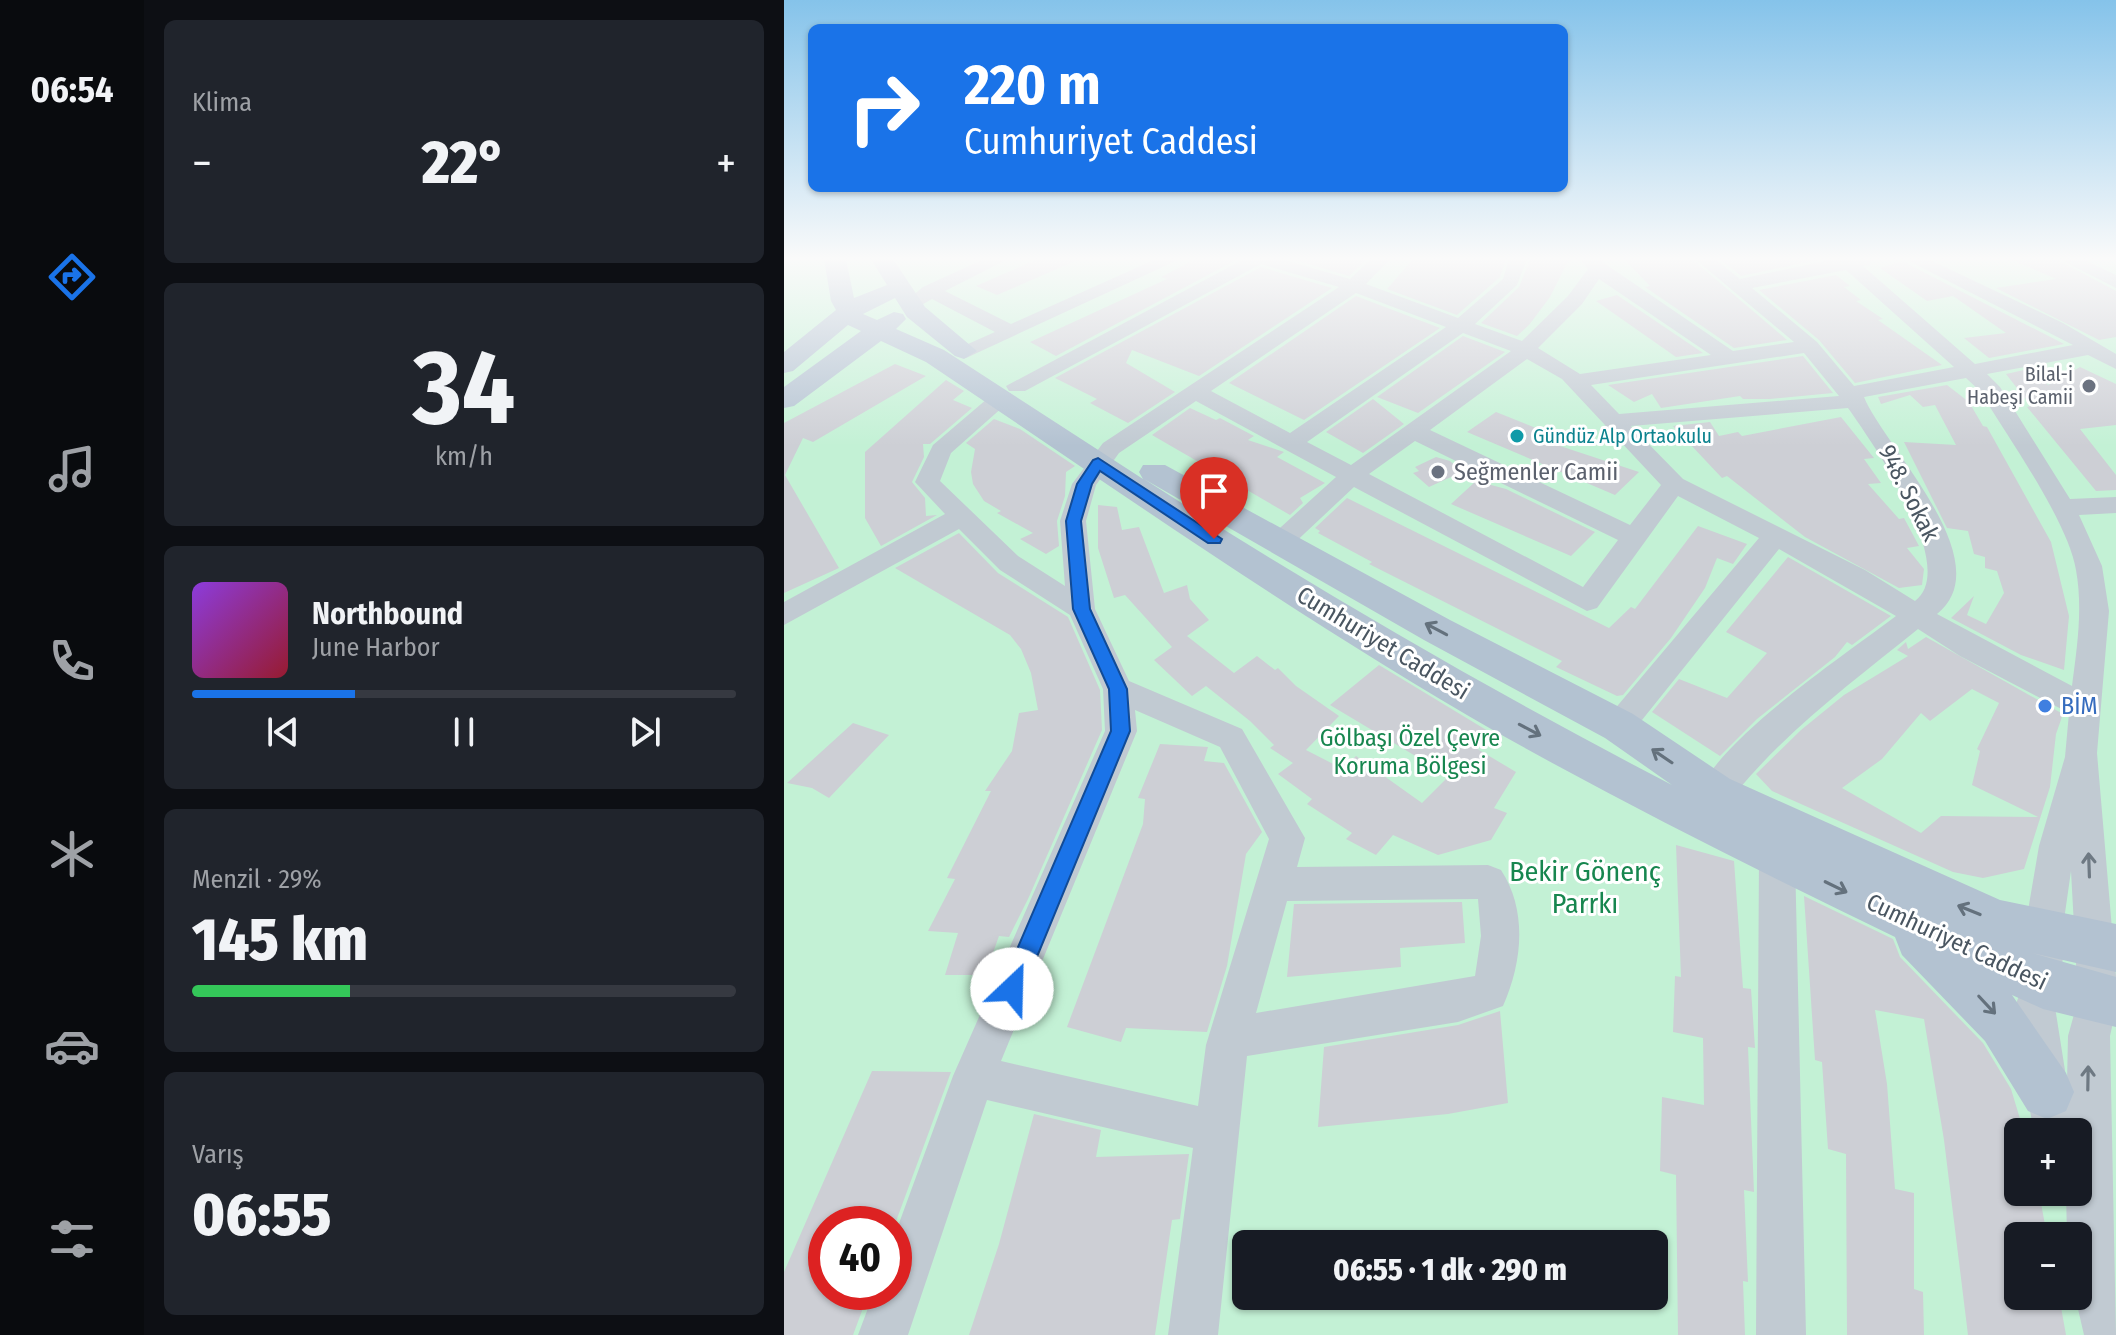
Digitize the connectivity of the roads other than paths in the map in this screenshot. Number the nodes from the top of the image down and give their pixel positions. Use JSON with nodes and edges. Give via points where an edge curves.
{"nodes":[{"id":1,"x":809,"y":321,"type":"edge"},
{"id":2,"x":830,"y":321,"type":"edge"},
{"id":3,"x":894,"y":321,"type":"edge"},
{"id":4,"x":899,"y":321,"type":"edge"},
{"id":5,"x":919,"y":321,"type":"edge"},
{"id":6,"x":921,"y":321,"type":"edge"},
{"id":7,"x":955,"y":321,"type":"edge"},
{"id":8,"x":1034,"y":321,"type":"edge"},
{"id":9,"x":1143,"y":321,"type":"edge"},
{"id":10,"x":1301,"y":321,"type":"edge"},
{"id":11,"x":1455,"y":321,"type":"edge"},
{"id":12,"x":1466,"y":321,"type":"edge"},
{"id":13,"x":1553,"y":321,"type":"edge"},
{"id":14,"x":1676,"y":321,"type":"edge"},
{"id":15,"x":1780,"y":321,"type":"edge"},
{"id":16,"x":1921,"y":321,"type":"edge"},
{"id":17,"x":2043,"y":321,"type":"edge"},
{"id":18,"x":1463,"y":324,"type":"junction"},
{"id":19,"x":1011,"y":332,"type":"junction"},
{"id":20,"x":1810,"y":346,"type":"junction"},
{"id":21,"x":2092,"y":348,"type":"junction"},
{"id":22,"x":1525,"y":349,"type":"junction"},
{"id":23,"x":966,"y":352,"type":"junction"},
{"id":24,"x":784,"y":353,"type":"edge"},
{"id":25,"x":1728,"y":357,"type":"junction"},
{"id":26,"x":2116,"y":363,"type":"edge"},
{"id":27,"x":784,"y":365,"type":"edge"},
{"id":28,"x":1973,"y":369,"type":"junction"},
{"id":29,"x":1574,"y":381,"type":"junction"},
{"id":30,"x":1010,"y":392,"type":"junction"},
{"id":31,"x":1196,"y":392,"type":"junction"},
{"id":32,"x":1854,"y":397,"type":"junction"},
{"id":33,"x":784,"y":401,"type":"edge"},
{"id":34,"x":1612,"y":421,"type":"junction"},
{"id":35,"x":1413,"y":431,"type":"junction"},
{"id":36,"x":1293,"y":441,"type":"junction"},
{"id":37,"x":1104,"y":455,"type":"junction"},
{"id":38,"x":1355,"y":474,"type":"junction"},
{"id":39,"x":1674,"y":484,"type":"junction"},
{"id":40,"x":2116,"y":505,"type":"edge"},
{"id":41,"x":2063,"y":508,"type":"junction"},
{"id":42,"x":960,"y":517,"type":"junction"},
{"id":43,"x":1775,"y":536,"type":"junction"},
{"id":44,"x":1634,"y":537,"type":"junction"},
{"id":45,"x":1279,"y":543,"type":"junction"},
{"id":46,"x":1081,"y":609,"type":"junction"},
{"id":47,"x":2106,"y":611,"type":"edge"},
{"id":48,"x":784,"y":615,"type":"edge"},
{"id":49,"x":1917,"y":617,"type":"junction"},
{"id":50,"x":1118,"y":689,"type":"junction"},
{"id":51,"x":2083,"y":706,"type":"junction"},
{"id":52,"x":1619,"y":726,"type":"junction"},
{"id":53,"x":2081,"y":753,"type":"junction"},
{"id":54,"x":1715,"y":792,"type":"junction"},
{"id":55,"x":2102,"y":815,"type":"edge"},
{"id":56,"x":1777,"y":858,"type":"junction"},
{"id":57,"x":1274,"y":884,"type":"junction"},
{"id":58,"x":1891,"y":913,"type":"junction"},
{"id":59,"x":2043,"y":934,"type":"junction"},
{"id":60,"x":2105,"y":945,"type":"edge"},
{"id":61,"x":2043,"y":984,"type":"junction"},
{"id":62,"x":2107,"y":1001,"type":"edge"},
{"id":63,"x":1229,"y":1038,"type":"junction"},
{"id":64,"x":974,"y":1076,"type":"junction"},
{"id":65,"x":2051,"y":1112,"type":"edge"},
{"id":66,"x":1217,"y":1132,"type":"junction"},
{"id":67,"x":2091,"y":1222,"type":"edge"},
{"id":68,"x":2092,"y":1268,"type":"edge"},
{"id":69,"x":883,"y":1335,"type":"edge"},
{"id":70,"x":1193,"y":1335,"type":"edge"},
{"id":71,"x":1781,"y":1335,"type":"edge"},
{"id":72,"x":2109,"y":1335,"type":"edge"}],
"edges":[{"from":1,"to":24,"type":"main road"},
{"from":2,"to":27,"type":"main road"},
{"from":3,"to":33,"type":"main road"},
{"from":4,"to":33,"type":"main road","via":[[869,358]]},
{"from":5,"to":30,"type":"main road","name":"Cumhuriyet Caddesi"},
{"from":6,"to":23,"type":"main road","name":"Cumhuriyet Caddesi"},
{"from":7,"to":19,"type":"street"},
{"from":8,"to":19,"type":"street"},
{"from":9,"to":30,"type":"street"},
{"from":10,"to":31,"type":"street"},
{"from":11,"to":18,"type":"street"},
{"from":12,"to":18,"type":"street"},
{"from":13,"to":22,"type":"street"},
{"from":14,"to":25,"type":"street"},
{"from":15,"to":20,"type":"street","name":"948. Sokak"},
{"from":16,"to":28,"type":"street"},
{"from":17,"to":21,"type":"street"},
{"from":18,"to":22,"type":"street"},
{"from":18,"to":36,"type":"street"},
{"from":19,"to":23,"type":"street"},
{"from":20,"to":25,"type":"street"},
{"from":20,"to":32,"type":"street","name":"948. Sokak"},
{"from":21,"to":26,"type":"street"},
{"from":21,"to":28,"type":"street"},
{"from":22,"to":29,"type":"street"},
{"from":22,"to":35,"type":"street"},
{"from":23,"to":30,"type":"main road","name":"Cumhuriyet Caddesi"},
{"from":25,"to":29,"type":"street"},
{"from":28,"to":32,"type":"street"},
{"from":28,"to":41,"type":"street"},
{"from":29,"to":34,"type":"street"},
{"from":30,"to":37,"type":"main road","name":"Cumhuriyet Caddesi"},
{"from":30,"to":42,"type":"street","via":[[941,450],[927,482]]},
{"from":31,"to":36,"type":"street"},
{"from":31,"to":37,"type":"street"},
{"from":32,"to":34,"type":"street"},
{"from":32,"to":49,"type":"street","name":"948. Sokak","via":[[1903,475],[1943,562],[1943,590]]},
{"from":34,"to":39,"type":"street"},
{"from":35,"to":38,"type":"street"},
{"from":35,"to":44,"type":"street"},
{"from":36,"to":38,"type":"street"},
{"from":37,"to":45,"type":"main road","name":"Cumhuriyet Caddesi"},
{"from":37,"to":46,"type":"street","via":[[1084,484],[1073,521]]},
{"from":37,"to":56,"type":"main road","name":"Cumhuriyet Caddesi","one_way":true,"via":[[1260,570],[1510,720]]},
{"from":38,"to":44,"type":"street","via":[[1587,601]]},
{"from":38,"to":45,"type":"street"},
{"from":39,"to":43,"type":"street"},
{"from":39,"to":44,"type":"street"},
{"from":40,"to":41,"type":"street"},
{"from":41,"to":47,"type":"street"},
{"from":42,"to":46,"type":"street","via":[[1009,563]]},
{"from":42,"to":48,"type":"street"},
{"from":43,"to":49,"type":"street","via":[[1855,577]]},
{"from":43,"to":52,"type":"street"},
{"from":52,"to":45,"type":"main road","name":"Cumhuriyet Caddesi","one_way":true},
{"from":46,"to":50,"type":"street"},
{"from":47,"to":51,"type":"street"},
{"from":49,"to":51,"type":"street"},
{"from":49,"to":54,"type":"street","name":"948. Sokak","via":[[1789,715]]},
{"from":50,"to":57,"type":"street","via":[[1231,738],[1287,838]]},
{"from":50,"to":64,"type":"street","via":[[1122,714],[1115,751]]},
{"from":51,"to":53,"type":"street"},
{"from":54,"to":52,"type":"main road","name":"Cumhuriyet Caddesi","one_way":true},
{"from":53,"to":55,"type":"street"},
{"from":53,"to":59,"type":"street","via":[[2063,817]]},
{"from":59,"to":54,"type":"main road","name":"Cumhuriyet Caddesi","one_way":true,"via":[[1952,903]]},
{"from":60,"to":55,"type":"street","one_way":true},
{"from":56,"to":58,"type":"main road","name":"Cumhuriyet Caddesi","one_way":true},
{"from":56,"to":71,"type":"street"},
{"from":57,"to":63,"type":"street"},
{"from":57,"to":63,"type":"street","via":[[1488,882],[1495,888],[1500,932],[1498,979],[1489,992],[1458,1002]]},
{"from":58,"to":61,"type":"main road","name":"Cumhuriyet Caddesi"},
{"from":58,"to":65,"type":"main road","one_way":true,"via":[[2003,1023]]},
{"from":59,"to":60,"type":"main road","name":"Cumhuriyet Caddesi"},
{"from":59,"to":61,"type":"street"},
{"from":60,"to":62,"type":"street"},
{"from":61,"to":62,"type":"main road","name":"Cumhuriyet Caddesi"},
{"from":61,"to":65,"type":"street","via":[[2035,1007]]},
{"from":67,"to":62,"type":"street","one_way":true,"via":[[2089,1036]]},
{"from":63,"to":66,"type":"street"},
{"from":64,"to":66,"type":"street"},
{"from":64,"to":69,"type":"street"},
{"from":66,"to":70,"type":"street"},
{"from":68,"to":72,"type":"street"}]}
